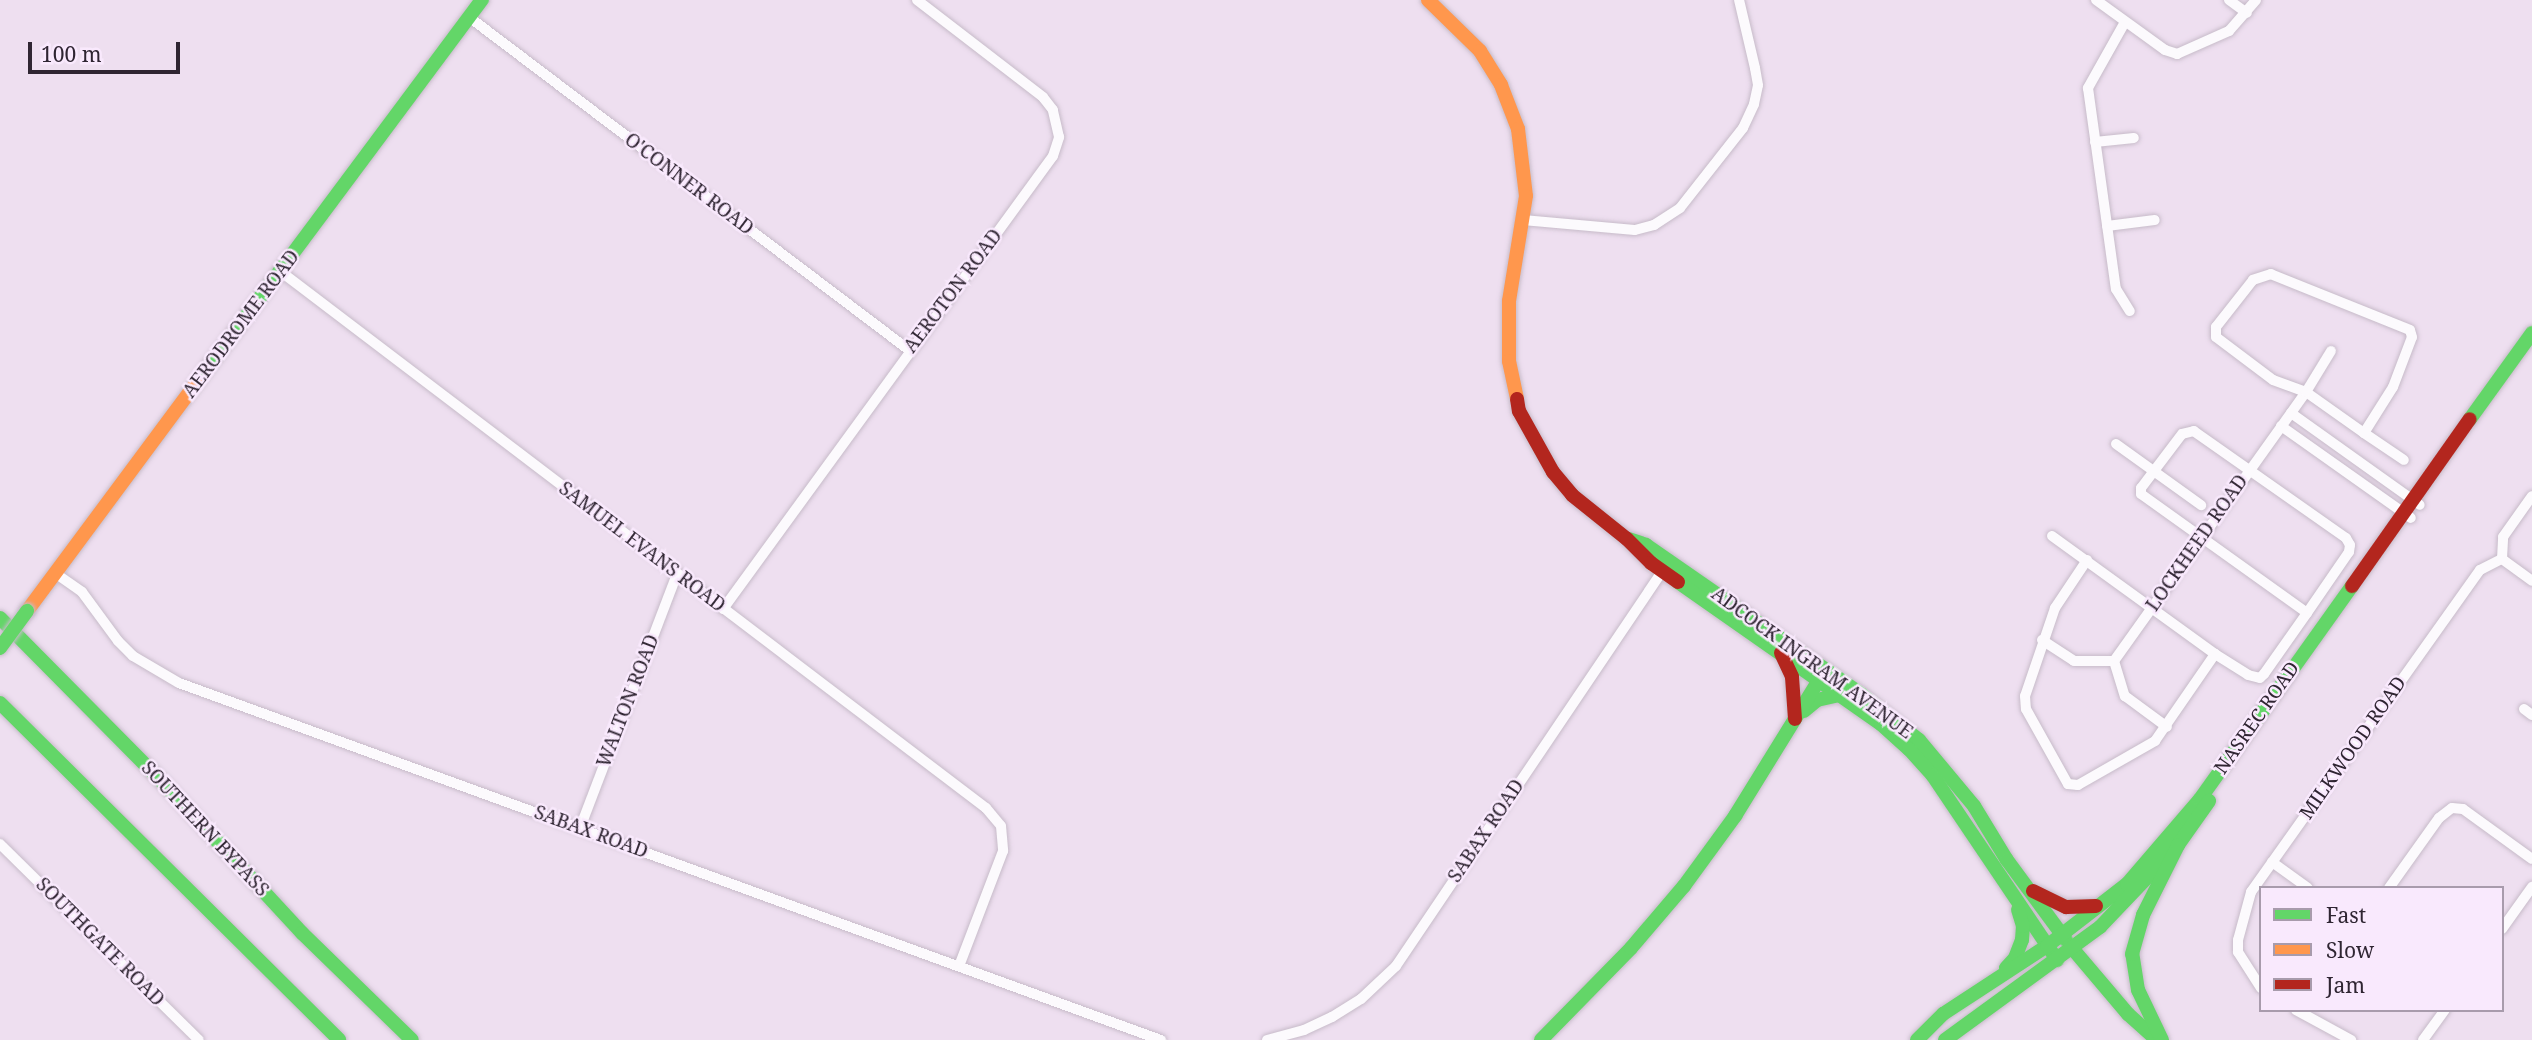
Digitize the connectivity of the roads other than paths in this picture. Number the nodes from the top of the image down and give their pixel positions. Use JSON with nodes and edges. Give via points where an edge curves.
{"nodes":[{"id":1,"x":482,"y":0,"type":"edge"},
{"id":2,"x":917,"y":0,"type":"edge"},
{"id":3,"x":1428,"y":0,"type":"edge"},
{"id":4,"x":1739,"y":0,"type":"edge"},
{"id":5,"x":2096,"y":0,"type":"edge"},
{"id":6,"x":2229,"y":0,"type":"edge"},
{"id":7,"x":2256,"y":0,"type":"edge"},
{"id":8,"x":2247,"y":13,"type":"junction"},
{"id":9,"x":469,"y":17,"type":"junction"},
{"id":10,"x":2125,"y":22,"type":"junction"},
{"id":11,"x":2134,"y":138,"type":"dead end"},
{"id":12,"x":2095,"y":142,"type":"junction"},
{"id":13,"x":1523,"y":220,"type":"junction"},
{"id":14,"x":2155,"y":220,"type":"dead end"},
{"id":15,"x":2107,"y":226,"type":"junction"},
{"id":16,"x":280,"y":271,"type":"junction"},
{"id":17,"x":2130,"y":311,"type":"dead end"},
{"id":18,"x":2532,"y":333,"type":"edge"},
{"id":19,"x":2532,"y":347,"type":"edge"},
{"id":20,"x":909,"y":350,"type":"junction"},
{"id":21,"x":2331,"y":351,"type":"dead end"},
{"id":22,"x":2306,"y":392,"type":"junction"},
{"id":23,"x":2291,"y":413,"type":"junction"},
{"id":24,"x":2281,"y":426,"type":"junction"},
{"id":25,"x":2364,"y":433,"type":"junction"},
{"id":26,"x":2116,"y":444,"type":"dead end"},
{"id":27,"x":2353,"y":457,"type":"junction"},
{"id":28,"x":2404,"y":460,"type":"dead end"},
{"id":29,"x":2154,"y":470,"type":"junction"},
{"id":30,"x":2249,"y":470,"type":"junction"},
{"id":31,"x":2343,"y":470,"type":"junction"},
{"id":32,"x":2532,"y":496,"type":"edge"},
{"id":33,"x":2416,"y":503,"type":"junction"},
{"id":34,"x":2201,"y":505,"type":"dead end"},
{"id":35,"x":2407,"y":515,"type":"junction"},
{"id":36,"x":2052,"y":536,"type":"dead end"},
{"id":37,"x":2200,"y":538,"type":"junction"},
{"id":38,"x":2502,"y":559,"type":"junction"},
{"id":39,"x":2087,"y":560,"type":"junction"},
{"id":40,"x":1665,"y":566,"type":"junction"},
{"id":41,"x":55,"y":573,"type":"junction"},
{"id":42,"x":677,"y":574,"type":"junction"},
{"id":43,"x":2532,"y":580,"type":"edge"},
{"id":44,"x":2153,"y":606,"type":"junction"},
{"id":45,"x":723,"y":609,"type":"junction"},
{"id":46,"x":2306,"y":613,"type":"junction"},
{"id":47,"x":0,"y":618,"type":"edge"},
{"id":48,"x":2042,"y":640,"type":"junction"},
{"id":49,"x":0,"y":648,"type":"edge"},
{"id":50,"x":1781,"y":653,"type":"junction"},
{"id":51,"x":2215,"y":654,"type":"junction"},
{"id":52,"x":2114,"y":661,"type":"junction"},
{"id":53,"x":1821,"y":675,"type":"junction"},
{"id":54,"x":1839,"y":695,"type":"junction"},
{"id":55,"x":0,"y":703,"type":"edge"},
{"id":56,"x":1794,"y":719,"type":"junction"},
{"id":57,"x":2167,"y":727,"type":"junction"},
{"id":58,"x":580,"y":828,"type":"junction"},
{"id":59,"x":0,"y":844,"type":"edge"},
{"id":60,"x":2178,"y":845,"type":"junction"},
{"id":61,"x":2532,"y":859,"type":"edge"},
{"id":62,"x":2272,"y":862,"type":"junction"},
{"id":63,"x":2305,"y":886,"type":"edge"},
{"id":64,"x":2390,"y":886,"type":"edge"},
{"id":65,"x":2026,"y":887,"type":"junction"},
{"id":66,"x":2532,"y":887,"type":"edge"},
{"id":67,"x":2010,"y":889,"type":"junction"},
{"id":68,"x":2101,"y":905,"type":"junction"},
{"id":69,"x":2504,"y":926,"type":"edge"},
{"id":70,"x":2061,"y":935,"type":"junction"},
{"id":71,"x":2047,"y":946,"type":"junction"},
{"id":72,"x":2073,"y":948,"type":"junction"},
{"id":73,"x":2057,"y":960,"type":"junction"},
{"id":74,"x":959,"y":966,"type":"junction"},
{"id":75,"x":1993,"y":981,"type":"junction"},
{"id":76,"x":2259,"y":985,"type":"edge"},
{"id":77,"x":2300,"y":1012,"type":"edge"},
{"id":78,"x":2444,"y":1012,"type":"edge"},
{"id":79,"x":199,"y":1040,"type":"edge"},
{"id":80,"x":339,"y":1040,"type":"edge"},
{"id":81,"x":412,"y":1040,"type":"edge"},
{"id":82,"x":1161,"y":1040,"type":"edge"},
{"id":83,"x":1267,"y":1040,"type":"edge"},
{"id":84,"x":1541,"y":1040,"type":"edge"},
{"id":85,"x":1917,"y":1040,"type":"edge"},
{"id":86,"x":1945,"y":1040,"type":"edge"},
{"id":87,"x":2160,"y":1040,"type":"edge"},
{"id":88,"x":2351,"y":1040,"type":"edge"},
{"id":89,"x":2424,"y":1040,"type":"edge"}],
"edges":[{"from":1,"to":9,"type":"main road","name":"AERODROME ROAD"},
{"from":2,"to":20,"type":"street","name":"AEROTON ROAD","via":[[1031,86],[1053,110],[1059,137],[1053,156]]},
{"from":3,"to":13,"type":"main road","name":"ADCOCK INGRAM AVENUE","via":[[1480,51],[1507,99],[1524,162]]},
{"from":4,"to":13,"type":"street","via":[[1758,85],[1754,104],[1743,128],[1680,208],[1654,225],[1635,230]]},
{"from":5,"to":10,"type":"street"},
{"from":6,"to":8,"type":"street"},
{"from":7,"to":8,"type":"street"},
{"from":8,"to":10,"type":"street","via":[[2229,31],[2177,54]]},
{"from":9,"to":16,"type":"main road","name":"AERODROME ROAD"},
{"from":9,"to":20,"type":"street","name":"O'CONNER ROAD"},
{"from":10,"to":12,"type":"street","via":[[2088,84]]},
{"from":11,"to":12,"type":"street"},
{"from":12,"to":15,"type":"street"},
{"from":13,"to":40,"type":"main road","name":"ADCOCK INGRAM AVENUE","via":[[1507,320],[1508,361],[1519,411],[1553,472],[1591,512],[1627,539],[1646,545]]},
{"from":14,"to":15,"type":"street"},
{"from":15,"to":17,"type":"street","via":[[2116,289]]},
{"from":16,"to":41,"type":"main road","name":"AERODROME ROAD"},
{"from":16,"to":42,"type":"street","name":"SAMUEL EVANS ROAD"},
{"from":18,"to":33,"type":"main road","name":"NASREC ROAD"},
{"from":19,"to":33,"type":"main road","name":"NASREC ROAD"},
{"from":20,"to":45,"type":"street","name":"AEROTON ROAD"},
{"from":21,"to":22,"type":"street","name":"LOCKHEED ROAD"},
{"from":22,"to":23,"type":"street","name":"LOCKHEED ROAD"},
{"from":22,"to":25,"type":"street"},
{"from":22,"to":25,"type":"street","via":[[2273,380],[2214,335],[2253,280],[2264,273],[2410,330],[2412,337],[2393,387]]},
{"from":23,"to":24,"type":"street","name":"LOCKHEED ROAD"},
{"from":23,"to":27,"type":"street"},
{"from":24,"to":30,"type":"street","name":"LOCKHEED ROAD"},
{"from":24,"to":31,"type":"street"},
{"from":25,"to":28,"type":"street"},
{"from":26,"to":29,"type":"street"},
{"from":27,"to":31,"type":"street"},
{"from":27,"to":33,"type":"street"},
{"from":29,"to":30,"type":"street","via":[[2189,431]]},
{"from":29,"to":34,"type":"street"},
{"from":29,"to":37,"type":"street","via":[[2141,494]]},
{"from":30,"to":37,"type":"street","name":"LOCKHEED ROAD"},
{"from":30,"to":46,"type":"street","via":[[2349,542],[2349,552]]},
{"from":31,"to":35,"type":"street"},
{"from":32,"to":38,"type":"street","via":[[2503,537]]},
{"from":33,"to":35,"type":"main road","name":"NASREC ROAD"},
{"from":35,"to":60,"type":"main road","name":"NASREC ROAD"},
{"from":35,"to":68,"type":"main road","name":"NASREC ROAD","via":[[2200,799],[2127,884]]},
{"from":36,"to":39,"type":"street"},
{"from":37,"to":44,"type":"street","name":"LOCKHEED ROAD"},
{"from":37,"to":46,"type":"street"},
{"from":38,"to":43,"type":"street"},
{"from":38,"to":62,"type":"street","name":"MILKWOOD ROAD","via":[[2480,570]]},
{"from":39,"to":44,"type":"street"},
{"from":39,"to":48,"type":"street","via":[[2055,608]]},
{"from":40,"to":50,"type":"main road","name":"ADCOCK INGRAM AVENUE"},
{"from":40,"to":53,"type":"main road","name":"ADCOCK INGRAM AVENUE"},
{"from":40,"to":83,"type":"street","name":"SABAX ROAD","via":[[1396,966],[1361,999],[1332,1017]]},
{"from":41,"to":49,"type":"main road","name":"AERODROME ROAD","bridge":true},
{"from":41,"to":58,"type":"street","name":"SABAX ROAD","via":[[82,592],[133,656],[179,683]]},
{"from":42,"to":45,"type":"street","name":"SAMUEL EVANS ROAD"},
{"from":42,"to":58,"type":"street","name":"WALTON ROAD"},
{"from":44,"to":51,"type":"street"},
{"from":44,"to":52,"type":"street","name":"LOCKHEED ROAD"},
{"from":45,"to":74,"type":"street","name":"SAMUEL EVANS ROAD","via":[[986,808],[1001,827],[1003,851]]},
{"from":46,"to":51,"type":"street","via":[[2260,678],[2248,676]]},
{"from":47,"to":81,"type":"main road","name":"SOUTHERN BYPASS","via":[[166,786],[302,933]]},
{"from":48,"to":52,"type":"street","via":[[2074,661]]},
{"from":48,"to":57,"type":"street","via":[[2024,702],[2068,784],[2078,785],[2112,767],[2155,741]]},
{"from":50,"to":53,"type":"main road","name":"ADCOCK INGRAM AVENUE"},
{"from":50,"to":56,"type":"main road","via":[[1792,677]]},
{"from":51,"to":57,"type":"street"},
{"from":52,"to":57,"type":"street","via":[[2125,696]]},
{"from":53,"to":54,"type":"main road","name":"ADCOCK INGRAM AVENUE"},
{"from":53,"to":56,"type":"main road"},
{"from":53,"to":65,"type":"main road","name":"ADCOCK INGRAM AVENUE","via":[[1889,713],[1919,740],[1974,806]]},
{"from":54,"to":56,"type":"main road","via":[[1817,700]]},
{"from":54,"to":67,"type":"main road","name":"ADCOCK INGRAM AVENUE","via":[[1881,724],[1933,776]]},
{"from":55,"to":80,"type":"main road"},
{"from":56,"to":84,"type":"main road","via":[[1735,816],[1684,886]]},
{"from":58,"to":74,"type":"street","name":"SABAX ROAD"},
{"from":59,"to":79,"type":"street","name":"SOUTHGATE ROAD"},
{"from":60,"to":72,"type":"main road","name":"NASREC ROAD","via":[[2101,928]]},
{"from":60,"to":87,"type":"main road","via":[[2140,925],[2132,954],[2137,990]]},
{"from":61,"to":64,"type":"street","via":[[2463,809],[2452,808],[2439,818]]},
{"from":62,"to":63,"type":"street"},
{"from":62,"to":76,"type":"street","name":"MILKWOOD ROAD","via":[[2251,892],[2238,940],[2241,958]]},
{"from":65,"to":68,"type":"main road","via":[[2066,908]]},
{"from":65,"to":70,"type":"main road","name":"ADCOCK INGRAM AVENUE"},
{"from":66,"to":69,"type":"street"},
{"from":67,"to":71,"type":"main road","name":"ADCOCK INGRAM AVENUE"},
{"from":67,"to":75,"type":"main road","via":[[2023,936],[2015,958]]},
{"from":68,"to":70,"type":"main road","name":"NASREC ROAD"},
{"from":70,"to":71,"type":"main road","name":"NASREC ROAD"},
{"from":70,"to":72,"type":"main road","name":"ADCOCK INGRAM AVENUE"},
{"from":71,"to":73,"type":"main road","name":"ADCOCK INGRAM AVENUE"},
{"from":71,"to":75,"type":"main road","name":"NASREC ROAD"},
{"from":72,"to":73,"type":"main road","name":"NASREC ROAD"},
{"from":72,"to":87,"type":"main road","name":"ADCOCK INGRAM AVENUE","via":[[2128,1014]]},
{"from":73,"to":86,"type":"main road","name":"NASREC ROAD"},
{"from":74,"to":82,"type":"street","name":"SABAX ROAD"},
{"from":75,"to":85,"type":"main road","name":"NASREC ROAD","via":[[1943,1014]]},
{"from":77,"to":88,"type":"street"},
{"from":78,"to":89,"type":"street"}]}
